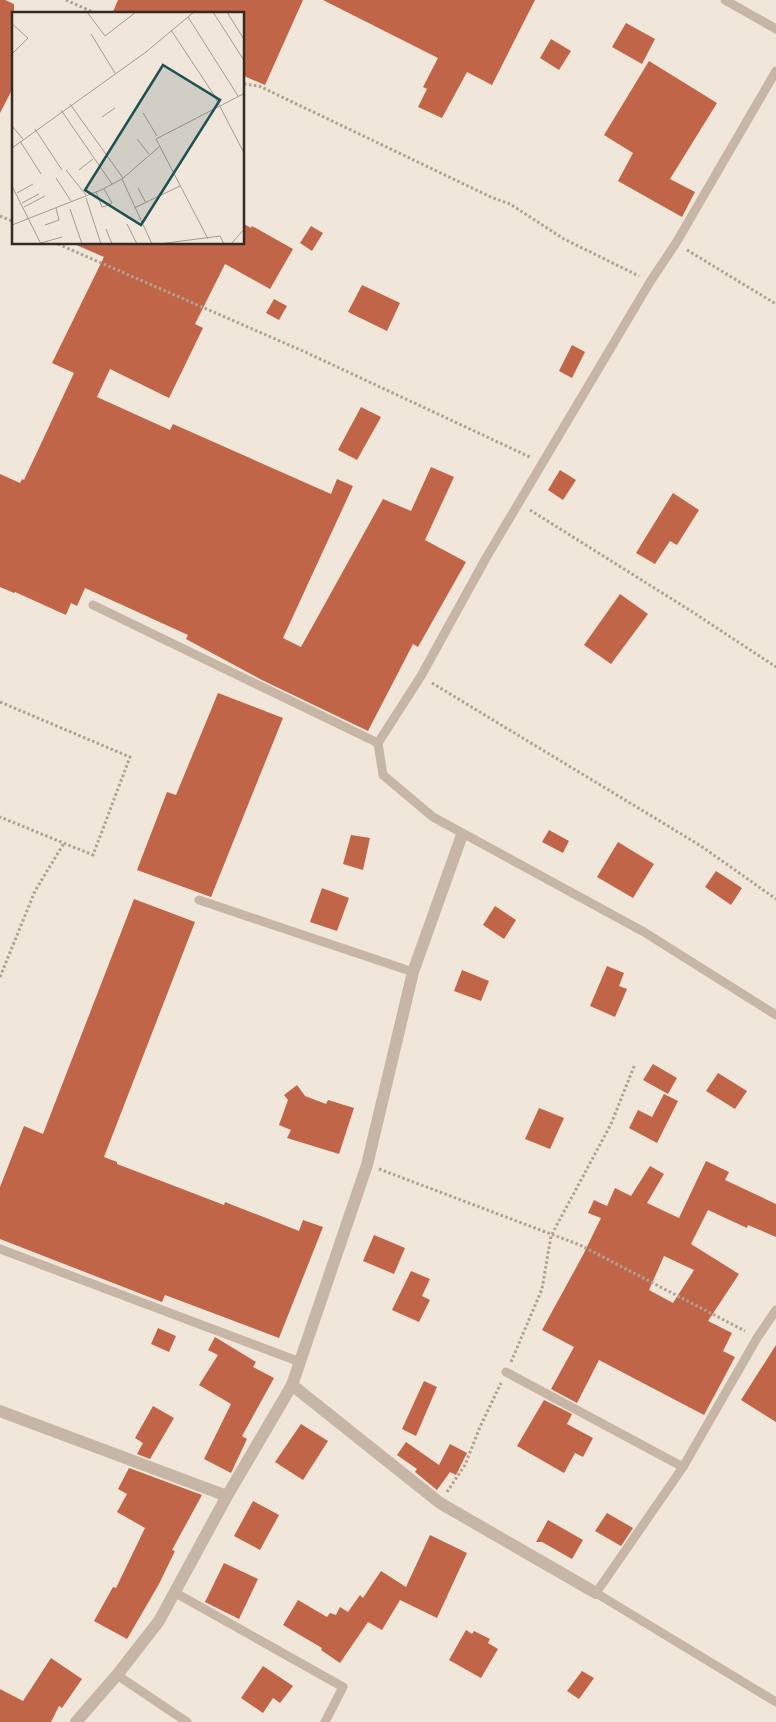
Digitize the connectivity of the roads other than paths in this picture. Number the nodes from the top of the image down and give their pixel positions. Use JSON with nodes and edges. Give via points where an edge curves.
{"nodes":[{"id":1,"x":725,"y":0,"type":"edge"},
{"id":2,"x":776,"y":29,"type":"edge"},
{"id":3,"x":776,"y":71,"type":"edge"},
{"id":4,"x":93,"y":605,"type":"dead end"},
{"id":5,"x":378,"y":743,"type":"junction"},
{"id":6,"x":462,"y":835,"type":"junction"},
{"id":7,"x":199,"y":900,"type":"dead end"},
{"id":8,"x":413,"y":972,"type":"junction"},
{"id":9,"x":776,"y":1015,"type":"edge"},
{"id":10,"x":0,"y":1248,"type":"edge"},
{"id":11,"x":776,"y":1310,"type":"edge"},
{"id":12,"x":300,"y":1362,"type":"junction"},
{"id":13,"x":506,"y":1372,"type":"road end"},
{"id":14,"x":292,"y":1386,"type":"junction"},
{"id":15,"x":0,"y":1411,"type":"edge"},
{"id":16,"x":683,"y":1467,"type":"junction"},
{"id":17,"x":227,"y":1496,"type":"junction"},
{"id":18,"x":174,"y":1592,"type":"junction"},
{"id":19,"x":596,"y":1593,"type":"junction"},
{"id":20,"x":117,"y":1675,"type":"junction"},
{"id":21,"x":776,"y":1702,"type":"edge"},
{"id":22,"x":76,"y":1722,"type":"edge"},
{"id":23,"x":187,"y":1722,"type":"edge"},
{"id":24,"x":326,"y":1722,"type":"edge"}],
"edges":[{"from":1,"to":2,"type":"lane"},
{"from":3,"to":5,"type":"lane","via":[[486,558],[421,676]]},
{"from":4,"to":5,"type":"lane"},
{"from":5,"to":6,"type":"lane","via":[[383,775],[433,817]]},
{"from":6,"to":8,"type":"street"},
{"from":6,"to":9,"type":"lane","via":[[644,932]]},
{"from":7,"to":8,"type":"lane"},
{"from":8,"to":12,"type":"street","via":[[367,1165]]},
{"from":10,"to":12,"type":"lane"},
{"from":11,"to":16,"type":"lane"},
{"from":12,"to":14,"type":"street"},
{"from":13,"to":16,"type":"lane"},
{"from":14,"to":17,"type":"street"},
{"from":14,"to":19,"type":"street","via":[[440,1503]]},
{"from":15,"to":17,"type":"street"},
{"from":16,"to":19,"type":"lane"},
{"from":17,"to":18,"type":"street"},
{"from":18,"to":20,"type":"street","via":[[159,1621]]},
{"from":18,"to":24,"type":"lane","via":[[343,1687]]},
{"from":19,"to":21,"type":"lane"},
{"from":20,"to":22,"type":"street"},
{"from":20,"to":23,"type":"lane"}]}
